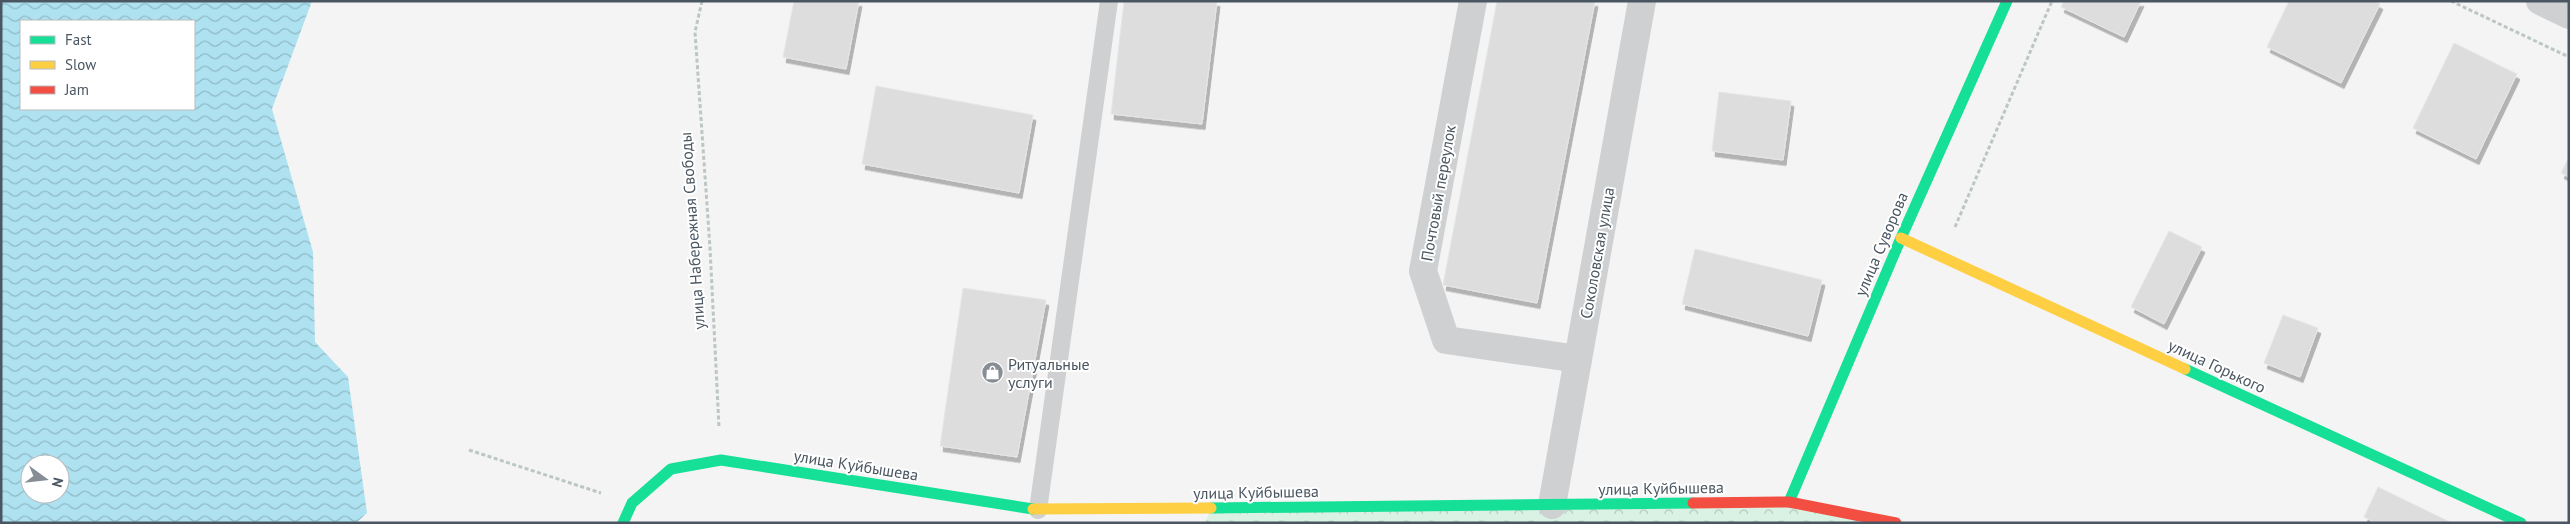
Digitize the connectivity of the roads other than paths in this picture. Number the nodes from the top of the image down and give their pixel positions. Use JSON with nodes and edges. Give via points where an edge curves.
{"nodes":[{"id":1,"x":1109,"y":1,"type":"edge"},
{"id":2,"x":1473,"y":1,"type":"edge"},
{"id":3,"x":1642,"y":1,"type":"edge"},
{"id":4,"x":2007,"y":1,"type":"edge"},
{"id":5,"x":2540,"y":1,"type":"edge"},
{"id":6,"x":2569,"y":15,"type":"edge"},
{"id":7,"x":1901,"y":238,"type":"junction"},
{"id":8,"x":1578,"y":359,"type":"junction"},
{"id":9,"x":1789,"y":502,"type":"junction"},
{"id":10,"x":1552,"y":505,"type":"junction"},
{"id":11,"x":1038,"y":510,"type":"junction"},
{"id":12,"x":623,"y":523,"type":"edge"},
{"id":13,"x":1896,"y":523,"type":"edge"},
{"id":14,"x":2521,"y":523,"type":"edge"}],
"edges":[{"from":1,"to":11,"type":"lane"},
{"from":2,"to":8,"type":"street","name":"Почтовый переулок","via":[[1423,270],[1446,340]]},
{"from":3,"to":8,"type":"street","name":"Соколовская улица"},
{"from":4,"to":7,"type":"street","name":"улица Суворова"},
{"from":5,"to":6,"type":"street"},
{"from":7,"to":9,"type":"street","name":"улица Суворова"},
{"from":7,"to":14,"type":"street","name":"улица Горького"},
{"from":8,"to":10,"type":"street","name":"Соколовская улица"},
{"from":9,"to":10,"type":"street","name":"улица Куйбышева"},
{"from":9,"to":13,"type":"street","name":"улица Куйбышева"},
{"from":10,"to":11,"type":"street","name":"улица Куйбышева"},
{"from":11,"to":12,"type":"street","name":"улица Куйбышева","via":[[721,460],[671,469],[632,503]]}]}
